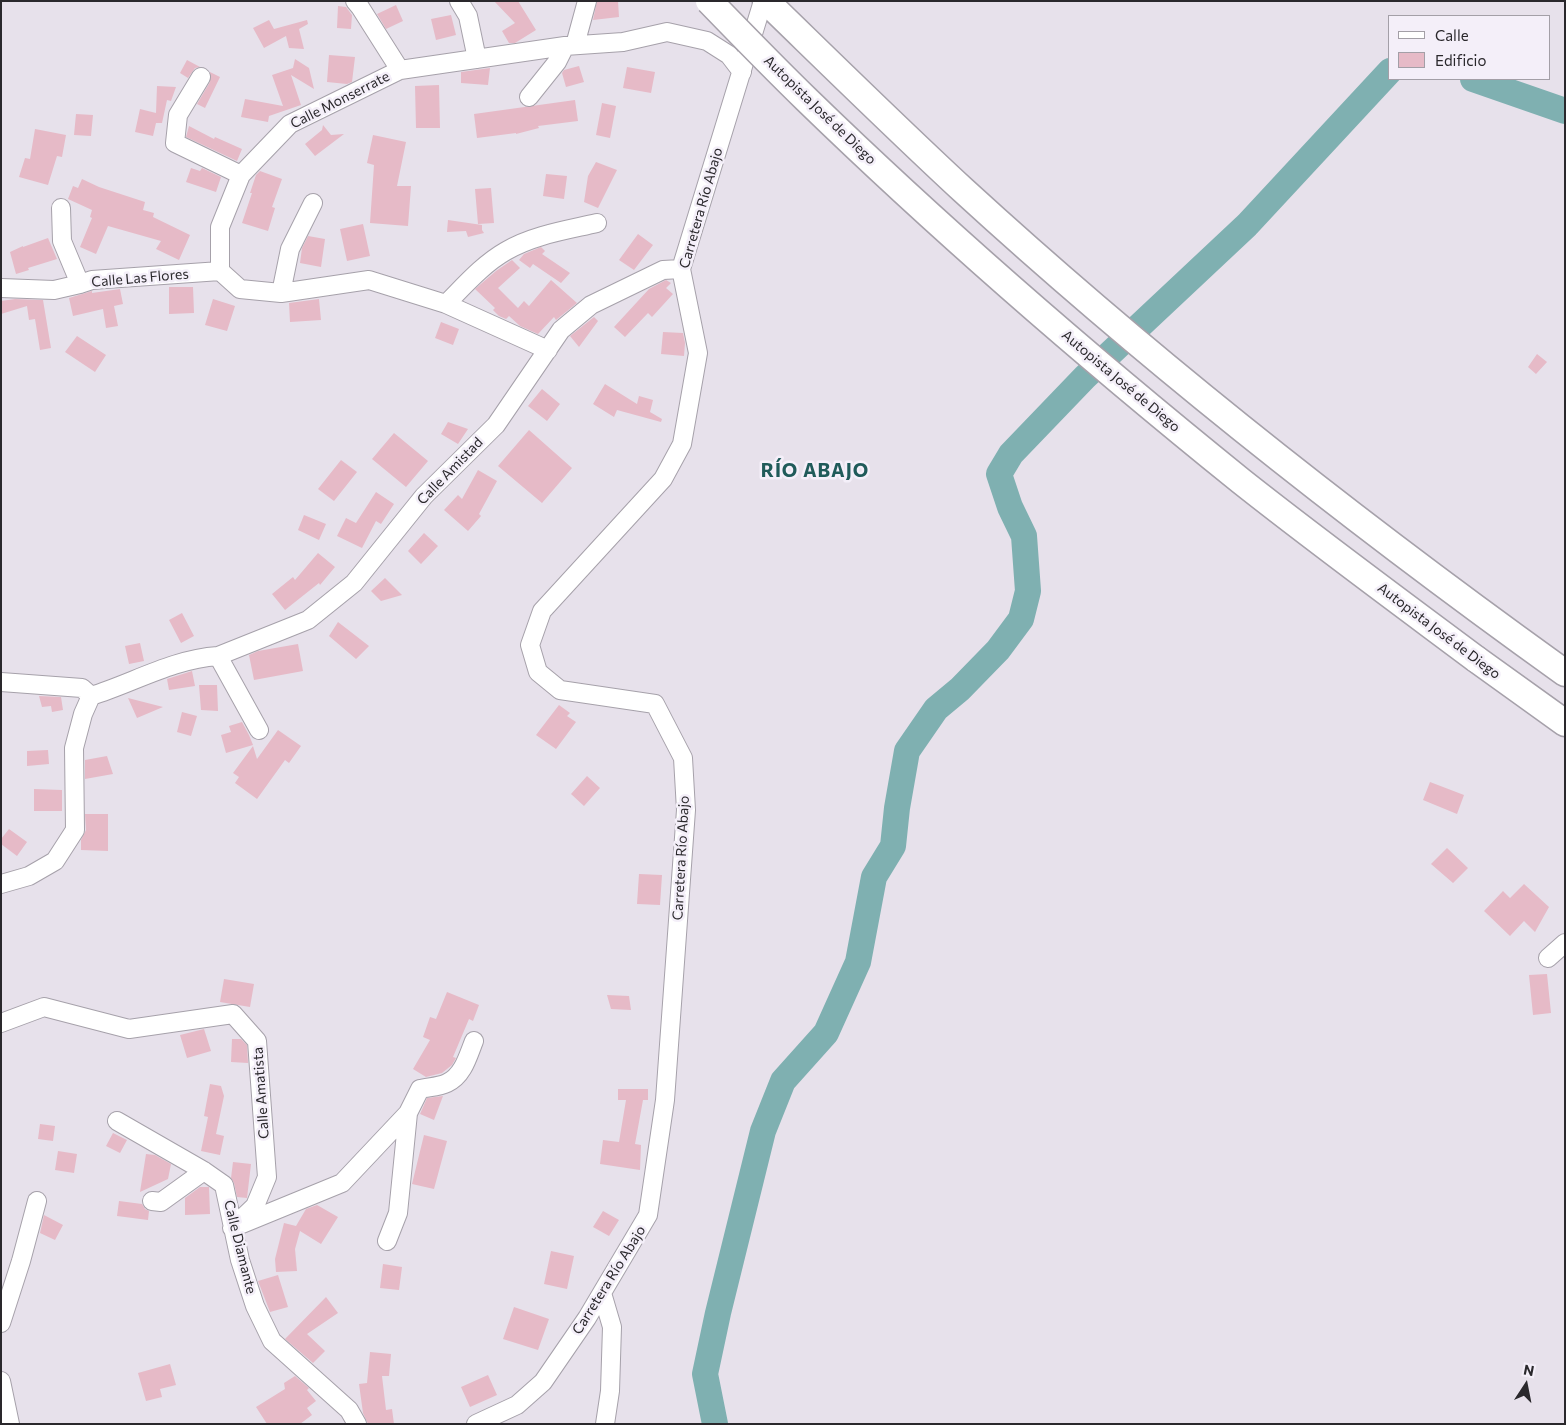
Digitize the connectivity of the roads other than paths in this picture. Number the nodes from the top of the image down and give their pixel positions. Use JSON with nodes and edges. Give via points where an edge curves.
{"nodes":[{"id":1,"x":355,"y":1,"type":"edge"},
{"id":2,"x":459,"y":1,"type":"edge"},
{"id":3,"x":587,"y":1,"type":"edge"},
{"id":4,"x":709,"y":1,"type":"edge"},
{"id":5,"x":764,"y":1,"type":"edge"},
{"id":6,"x":570,"y":46,"type":"junction"},
{"id":7,"x":477,"y":59,"type":"junction"},
{"id":8,"x":400,"y":70,"type":"junction"},
{"id":9,"x":742,"y":72,"type":"junction"},
{"id":10,"x":201,"y":77,"type":"dead end"},
{"id":11,"x":529,"y":97,"type":"dead end"},
{"id":12,"x":241,"y":176,"type":"junction"},
{"id":13,"x":313,"y":203,"type":"dead end"},
{"id":14,"x":62,"y":208,"type":"dead end"},
{"id":15,"x":597,"y":223,"type":"dead end"},
{"id":16,"x":681,"y":269,"type":"junction"},
{"id":17,"x":220,"y":271,"type":"junction"},
{"id":18,"x":80,"y":284,"type":"junction"},
{"id":19,"x":1,"y":288,"type":"edge"},
{"id":20,"x":281,"y":293,"type":"junction"},
{"id":21,"x":446,"y":304,"type":"junction"},
{"id":22,"x":548,"y":350,"type":"junction"},
{"id":23,"x":211,"y":657,"type":"junction"},
{"id":24,"x":1565,"y":673,"type":"edge"},
{"id":25,"x":1,"y":682,"type":"edge"},
{"id":26,"x":91,"y":696,"type":"junction"},
{"id":27,"x":1565,"y":723,"type":"edge"},
{"id":28,"x":259,"y":730,"type":"dead end"},
{"id":29,"x":1,"y":884,"type":"edge"},
{"id":30,"x":1565,"y":943,"type":"edge"},
{"id":31,"x":1548,"y":958,"type":"dead end"},
{"id":32,"x":1,"y":1024,"type":"edge"},
{"id":33,"x":474,"y":1041,"type":"dead end"},
{"id":34,"x":408,"y":1113,"type":"junction"},
{"id":35,"x":117,"y":1121,"type":"dead end"},
{"id":36,"x":204,"y":1171,"type":"junction"},
{"id":37,"x":37,"y":1201,"type":"dead end"},
{"id":38,"x":152,"y":1201,"type":"dead end"},
{"id":39,"x":232,"y":1228,"type":"junction"},
{"id":40,"x":387,"y":1241,"type":"dead end"},
{"id":41,"x":602,"y":1293,"type":"junction"},
{"id":42,"x":1,"y":1323,"type":"edge"},
{"id":43,"x":1,"y":1382,"type":"edge"},
{"id":44,"x":10,"y":1424,"type":"edge"},
{"id":45,"x":357,"y":1424,"type":"edge"},
{"id":46,"x":476,"y":1424,"type":"edge"},
{"id":47,"x":605,"y":1424,"type":"edge"}],
"edges":[{"from":1,"to":8,"type":"street"},
{"from":2,"to":7,"type":"street","via":[[468,16]]},
{"from":3,"to":6,"type":"street"},
{"from":4,"to":27,"type":"highway","name":"Autopista José de Diego","bridge":true,"via":[[892,180],[1072,340],[1293,522]]},
{"from":5,"to":9,"type":"street","name":"Carretera Río Abajo"},
{"from":5,"to":24,"type":"highway","via":[[965,191],[1130,336],[1355,518]]},
{"from":6,"to":7,"type":"street","name":"Calle Monserrate"},
{"from":6,"to":9,"type":"street","name":"Calle Monserrate","via":[[623,42],[667,32],[707,41],[729,55]]},
{"from":6,"to":11,"type":"street"},
{"from":7,"to":8,"type":"street","name":"Calle Monserrate"},
{"from":8,"to":12,"type":"street","name":"Calle Monserrate","via":[[290,124]]},
{"from":9,"to":16,"type":"street","name":"Carretera Río Abajo"},
{"from":10,"to":12,"type":"street","via":[[178,115],[175,143]]},
{"from":12,"to":17,"type":"street","name":"Calle Monserrate","via":[[220,227]]},
{"from":13,"to":20,"type":"street","via":[[290,249]]},
{"from":14,"to":18,"type":"street","via":[[62,241]]},
{"from":15,"to":21,"type":"street","via":[[534,238],[506,251],[478,272]]},
{"from":16,"to":22,"type":"street","name":"Calle Amistad","via":[[663,270],[591,305],[561,330]]},
{"from":16,"to":41,"type":"street","name":"Carretera Río Abajo","via":[[698,353],[682,444],[663,479],[542,611],[530,645],[538,672],[560,690],[656,704],[683,758],[686,810],[665,1100],[648,1215]]},
{"from":17,"to":18,"type":"street","name":"Calle Las Flores","via":[[92,280]]},
{"from":17,"to":20,"type":"street","via":[[240,289]]},
{"from":18,"to":19,"type":"street","name":"Calle Las Flores","via":[[54,290]]},
{"from":20,"to":21,"type":"street","via":[[369,280]]},
{"from":21,"to":22,"type":"street"},
{"from":22,"to":23,"type":"street","name":"Calle Amistad","via":[[496,425],[424,496],[354,583],[308,620]]},
{"from":23,"to":26,"type":"street","name":"Calle Amistad","via":[[151,672]]},
{"from":23,"to":28,"type":"street"},
{"from":25,"to":26,"type":"street","via":[[82,688]]},
{"from":26,"to":29,"type":"street","via":[[74,748],[75,830],[55,861],[29,876]]},
{"from":30,"to":31,"type":"street"},
{"from":32,"to":39,"type":"street","name":"Calle Amatista","via":[[44,1007],[129,1029],[233,1014],[257,1041],[267,1177],[255,1206]]},
{"from":33,"to":34,"type":"street","via":[[463,1068],[456,1076],[447,1084],[420,1089]]},
{"from":34,"to":39,"type":"street","via":[[342,1183]]},
{"from":34,"to":40,"type":"street","via":[[398,1213]]},
{"from":35,"to":36,"type":"street","name":"Calle Diamante"},
{"from":36,"to":38,"type":"street","via":[[161,1202]]},
{"from":36,"to":39,"type":"street","name":"Calle Diamante","via":[[224,1185]]},
{"from":37,"to":42,"type":"street"},
{"from":39,"to":45,"type":"street","name":"Calle Diamante","via":[[255,1306],[272,1342],[349,1410]]},
{"from":41,"to":46,"type":"street","name":"Carretera Río Abajo","via":[[543,1382],[517,1405]]},
{"from":41,"to":47,"type":"street","via":[[612,1327],[610,1391]]},
{"from":43,"to":44,"type":"street"}]}
